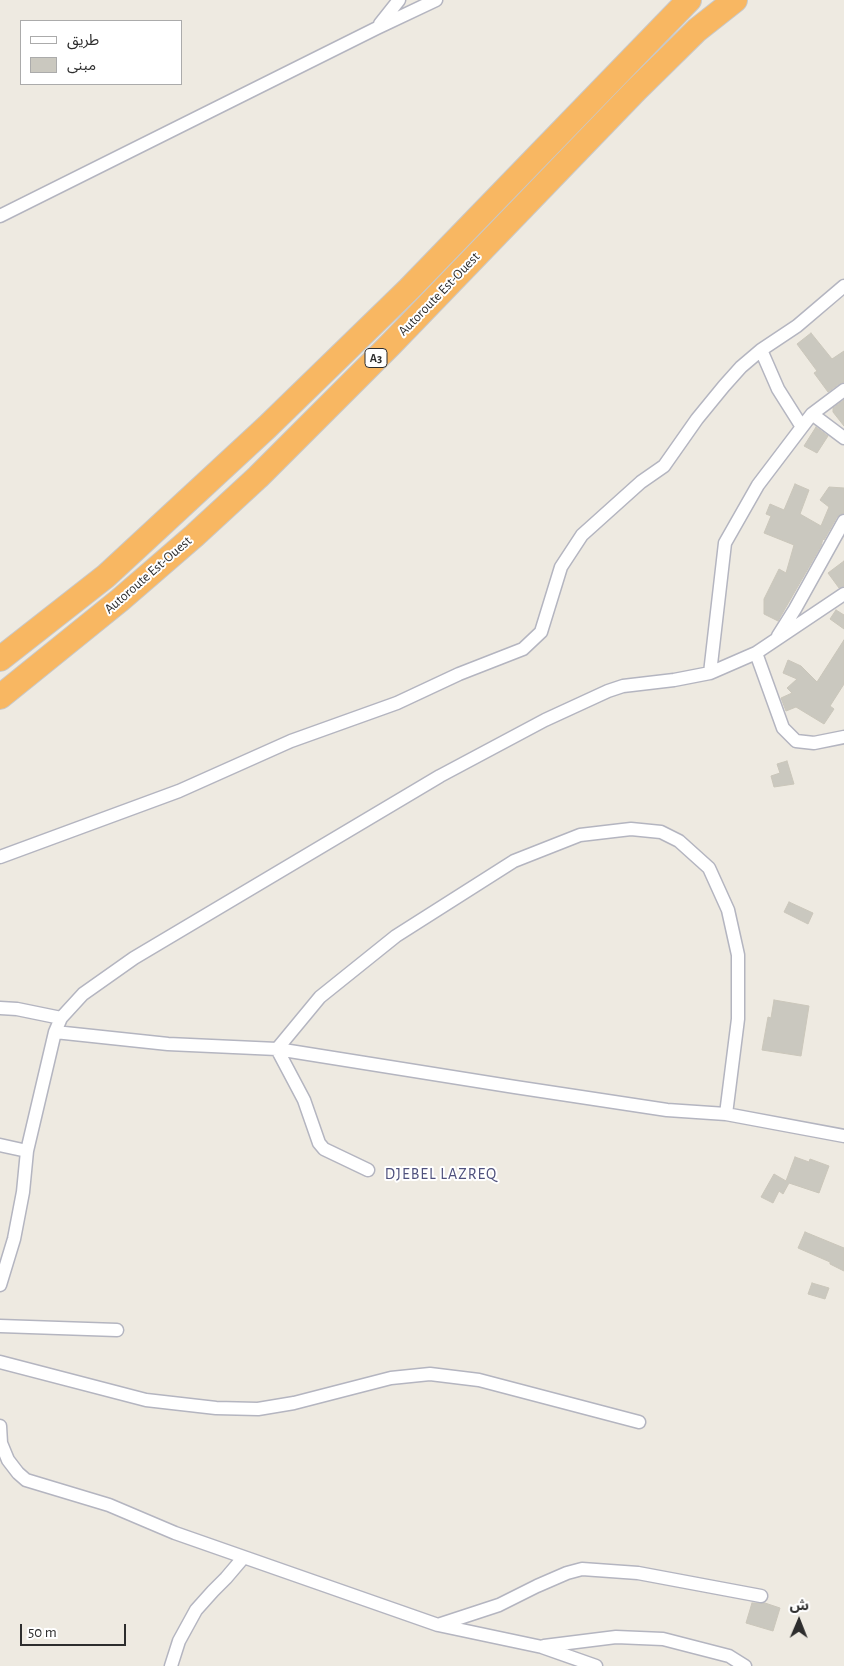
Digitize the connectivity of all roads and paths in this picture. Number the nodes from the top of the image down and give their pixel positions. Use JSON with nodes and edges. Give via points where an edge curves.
{"nodes":[{"id":1,"x":400,"y":0,"type":"edge"},
{"id":2,"x":436,"y":0,"type":"edge"},
{"id":3,"x":690,"y":0,"type":"edge"},
{"id":4,"x":735,"y":0,"type":"edge"},
{"id":5,"x":377,"y":28,"type":"junction"},
{"id":6,"x":0,"y":216,"type":"edge"},
{"id":7,"x":844,"y":286,"type":"edge"},
{"id":8,"x":761,"y":350,"type":"junction"},
{"id":9,"x":844,"y":390,"type":"edge"},
{"id":10,"x":812,"y":414,"type":"junction"},
{"id":11,"x":802,"y":427,"type":"junction"},
{"id":12,"x":844,"y":438,"type":"edge"},
{"id":13,"x":844,"y":521,"type":"edge"},
{"id":14,"x":844,"y":594,"type":"edge"},
{"id":15,"x":776,"y":640,"type":"junction"},
{"id":16,"x":756,"y":653,"type":"junction"},
{"id":17,"x":0,"y":659,"type":"edge"},
{"id":18,"x":710,"y":673,"type":"junction"},
{"id":19,"x":0,"y":697,"type":"edge"},
{"id":20,"x":844,"y":737,"type":"edge"},
{"id":21,"x":0,"y":857,"type":"edge"},
{"id":22,"x":0,"y":1008,"type":"edge"},
{"id":23,"x":61,"y":1018,"type":"junction"},
{"id":24,"x":56,"y":1032,"type":"junction"},
{"id":25,"x":277,"y":1049,"type":"junction"},
{"id":26,"x":726,"y":1114,"type":"junction"},
{"id":27,"x":844,"y":1136,"type":"edge"},
{"id":28,"x":0,"y":1145,"type":"edge"},
{"id":29,"x":27,"y":1151,"type":"junction"},
{"id":30,"x":368,"y":1170,"type":"dead end"},
{"id":31,"x":0,"y":1285,"type":"edge"},
{"id":32,"x":0,"y":1326,"type":"edge"},
{"id":33,"x":117,"y":1330,"type":"dead end"},
{"id":34,"x":0,"y":1362,"type":"edge"},
{"id":35,"x":639,"y":1422,"type":"dead end"},
{"id":36,"x":0,"y":1426,"type":"edge"},
{"id":37,"x":243,"y":1558,"type":"junction"},
{"id":38,"x":762,"y":1596,"type":"dead end"},
{"id":39,"x":438,"y":1625,"type":"junction"},
{"id":40,"x":542,"y":1647,"type":"junction"},
{"id":41,"x":171,"y":1666,"type":"edge"},
{"id":42,"x":596,"y":1666,"type":"edge"},
{"id":43,"x":745,"y":1666,"type":"edge"}],
"edges":[{"from":1,"to":5,"type":"street"},
{"from":2,"to":5,"type":"street"},
{"from":3,"to":17,"type":"highway","name":"Autoroute Est-Ouest","number":"A3","via":[[409,289],[267,427],[106,576]]},
{"from":4,"to":19,"type":"highway","name":"Autoroute Est-Ouest","number":"A3","via":[[697,30],[636,90],[258,477],[120,600]]},
{"from":5,"to":6,"type":"street"},
{"from":7,"to":8,"type":"street","via":[[797,326]]},
{"from":8,"to":11,"type":"street","via":[[778,389]]},
{"from":8,"to":21,"type":"street","via":[[724,386],[664,466],[582,536],[561,567],[540,632],[523,650],[459,674],[397,703],[291,741],[179,791]]},
{"from":9,"to":10,"type":"street"},
{"from":10,"to":11,"type":"street"},
{"from":10,"to":12,"type":"street"},
{"from":11,"to":18,"type":"street","via":[[758,485],[725,543]]},
{"from":13,"to":15,"type":"street"},
{"from":14,"to":15,"type":"street"},
{"from":15,"to":16,"type":"street"},
{"from":16,"to":18,"type":"street"},
{"from":16,"to":20,"type":"street","via":[[784,728],[796,741],[814,743]]},
{"from":18,"to":23,"type":"street","via":[[623,686],[536,724],[440,776],[134,958],[83,994]]},
{"from":22,"to":23,"type":"street"},
{"from":23,"to":24,"type":"street"},
{"from":24,"to":25,"type":"street","via":[[168,1044]]},
{"from":24,"to":29,"type":"street"},
{"from":25,"to":26,"type":"street","via":[[667,1110]]},
{"from":25,"to":26,"type":"street","via":[[320,997],[396,936],[514,861],[580,835],[631,829],[661,832],[679,841],[709,868],[728,910],[738,955],[738,1019]]},
{"from":25,"to":30,"type":"street","via":[[304,1100],[319,1143],[324,1149]]},
{"from":26,"to":27,"type":"street"},
{"from":28,"to":29,"type":"street"},
{"from":29,"to":31,"type":"street","via":[[14,1240]]},
{"from":32,"to":33,"type":"street"},
{"from":34,"to":35,"type":"street","via":[[146,1400],[216,1408],[258,1409],[391,1378],[430,1374],[480,1380]]},
{"from":36,"to":37,"type":"street","via":[[1,1443],[8,1460],[26,1480],[109,1505]]},
{"from":37,"to":39,"type":"street"},
{"from":37,"to":41,"type":"street","via":[[196,1610],[179,1641]]},
{"from":38,"to":39,"type":"street","via":[[638,1573],[582,1569],[545,1582],[499,1605]]},
{"from":39,"to":40,"type":"street"},
{"from":40,"to":42,"type":"street"},
{"from":40,"to":43,"type":"street","via":[[616,1637],[663,1639],[729,1656]]}]}
